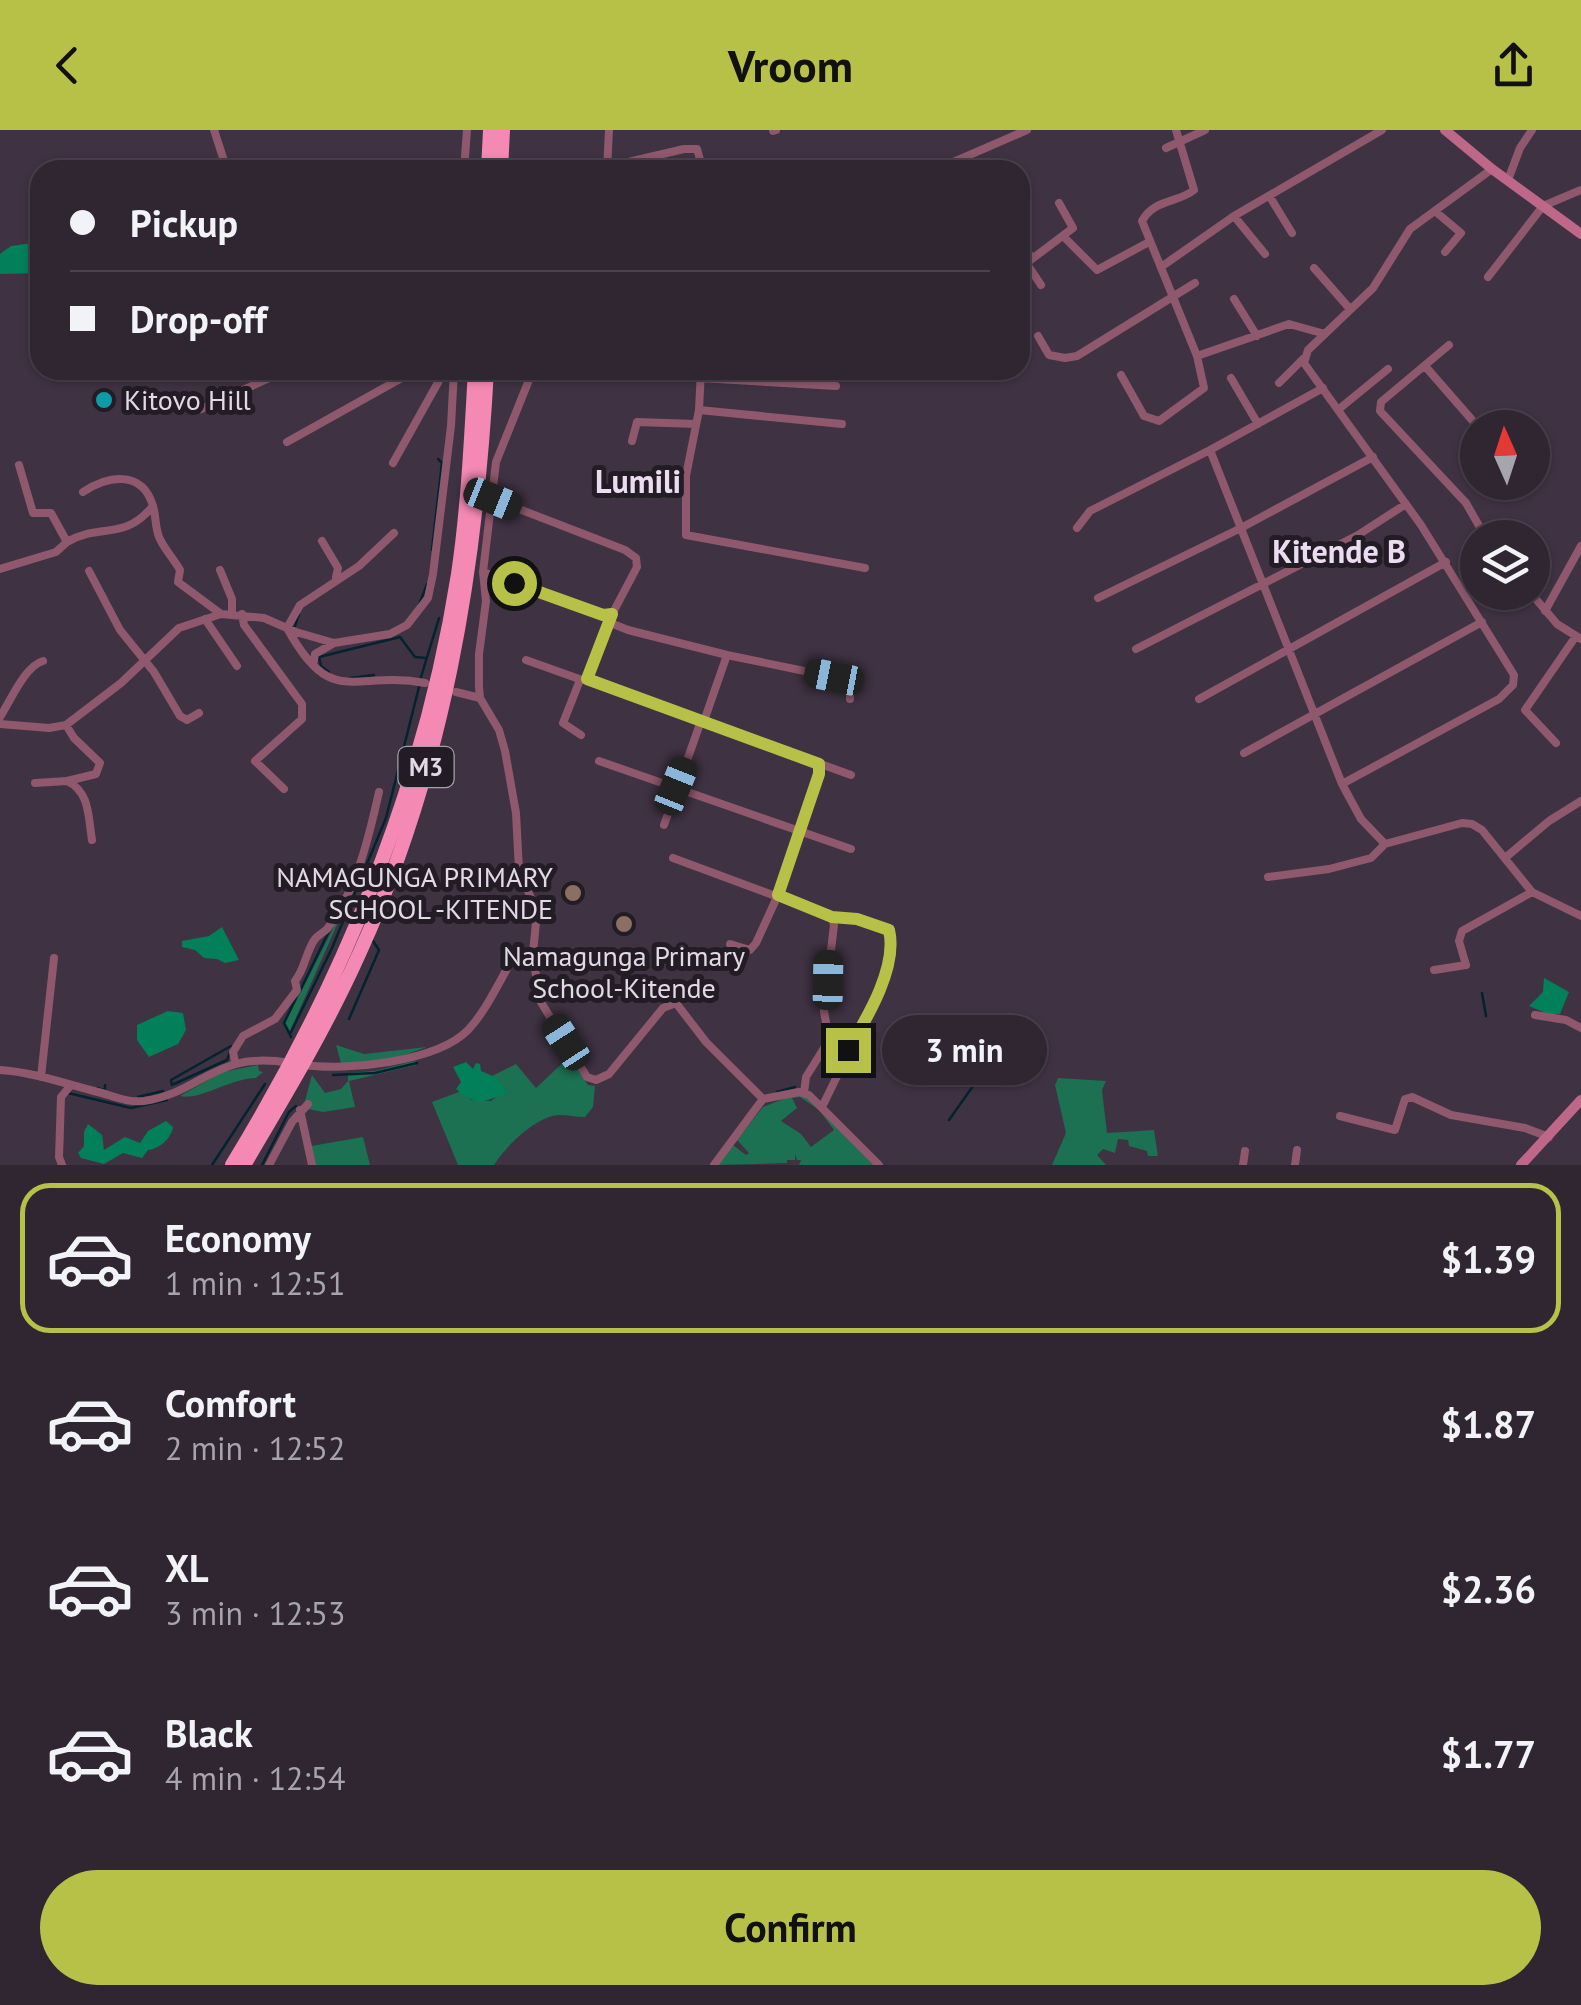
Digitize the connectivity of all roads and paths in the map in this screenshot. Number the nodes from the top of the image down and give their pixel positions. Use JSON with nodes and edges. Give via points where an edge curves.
{"nodes":[{"id":1,"x":214,"y":130,"type":"edge"},
{"id":2,"x":467,"y":130,"type":"edge"},
{"id":3,"x":490,"y":130,"type":"edge"},
{"id":4,"x":503,"y":130,"type":"edge"},
{"id":5,"x":609,"y":130,"type":"edge"},
{"id":6,"x":1027,"y":130,"type":"edge"},
{"id":7,"x":1176,"y":130,"type":"edge"},
{"id":8,"x":1205,"y":130,"type":"edge"},
{"id":9,"x":1382,"y":130,"type":"edge"},
{"id":10,"x":1444,"y":130,"type":"edge"},
{"id":11,"x":1532,"y":130,"type":"edge"},
{"id":12,"x":1180,"y":141,"type":"junction"},
{"id":13,"x":1166,"y":148,"type":"dead end"},
{"id":14,"x":224,"y":160,"type":"edge"},
{"id":15,"x":465,"y":160,"type":"edge"},
{"id":16,"x":488,"y":160,"type":"edge"},
{"id":17,"x":502,"y":160,"type":"edge"},
{"id":18,"x":607,"y":160,"type":"edge"},
{"id":19,"x":639,"y":160,"type":"edge"},
{"id":20,"x":701,"y":160,"type":"edge"},
{"id":21,"x":958,"y":160,"type":"edge"},
{"id":22,"x":1492,"y":170,"type":"junction"},
{"id":23,"x":1508,"y":180,"type":"junction"},
{"id":24,"x":1581,"y":190,"type":"edge"},
{"id":25,"x":1270,"y":196,"type":"junction"},
{"id":26,"x":1059,"y":203,"type":"dead end"},
{"id":27,"x":1543,"y":206,"type":"junction"},
{"id":28,"x":1436,"y":212,"type":"junction"},
{"id":29,"x":1234,"y":216,"type":"junction"},
{"id":30,"x":1292,"y":233,"type":"dead end"},
{"id":31,"x":1581,"y":234,"type":"edge"},
{"id":32,"x":1064,"y":237,"type":"junction"},
{"id":33,"x":1148,"y":242,"type":"junction"},
{"id":34,"x":1445,"y":252,"type":"dead end"},
{"id":35,"x":1265,"y":254,"type":"dead end"},
{"id":36,"x":1030,"y":261,"type":"edge"},
{"id":37,"x":1161,"y":268,"type":"junction"},
{"id":38,"x":1314,"y":268,"type":"dead end"},
{"id":39,"x":1030,"y":270,"type":"edge"},
{"id":40,"x":1488,"y":276,"type":"dead end"},
{"id":41,"x":1196,"y":283,"type":"dead end"},
{"id":42,"x":1041,"y":285,"type":"dead end"},
{"id":43,"x":1175,"y":295,"type":"junction"},
{"id":44,"x":1234,"y":300,"type":"dead end"},
{"id":45,"x":1350,"y":309,"type":"junction"},
{"id":46,"x":1325,"y":334,"type":"junction"},
{"id":47,"x":1038,"y":336,"type":"dead end"},
{"id":48,"x":1257,"y":336,"type":"junction"},
{"id":49,"x":1449,"y":344,"type":"dead end"},
{"id":50,"x":1197,"y":356,"type":"junction"},
{"id":51,"x":1304,"y":358,"type":"junction"},
{"id":52,"x":1424,"y":366,"type":"junction"},
{"id":53,"x":1388,"y":369,"type":"dead end"},
{"id":54,"x":1120,"y":375,"type":"dead end"},
{"id":55,"x":1232,"y":378,"type":"dead end"},
{"id":56,"x":265,"y":380,"type":"edge"},
{"id":57,"x":398,"y":380,"type":"edge"},
{"id":58,"x":439,"y":380,"type":"edge"},
{"id":59,"x":453,"y":380,"type":"edge"},
{"id":60,"x":474,"y":380,"type":"edge"},
{"id":61,"x":486,"y":380,"type":"edge"},
{"id":62,"x":529,"y":380,"type":"edge"},
{"id":63,"x":700,"y":380,"type":"edge"},
{"id":64,"x":768,"y":380,"type":"edge"},
{"id":65,"x":1279,"y":383,"type":"dead end"},
{"id":66,"x":836,"y":386,"type":"dead end"},
{"id":67,"x":1323,"y":388,"type":"junction"},
{"id":68,"x":201,"y":409,"type":"dead end"},
{"id":69,"x":1340,"y":409,"type":"junction"},
{"id":70,"x":699,"y":410,"type":"junction"},
{"id":71,"x":1463,"y":410,"type":"edge"},
{"id":72,"x":696,"y":424,"type":"junction"},
{"id":73,"x":842,"y":424,"type":"dead end"},
{"id":74,"x":1258,"y":424,"type":"junction"},
{"id":75,"x":632,"y":441,"type":"dead end"},
{"id":76,"x":287,"y":442,"type":"dead end"},
{"id":77,"x":1210,"y":450,"type":"junction"},
{"id":78,"x":1373,"y":457,"type":"junction"},
{"id":79,"x":393,"y":463,"type":"dead end"},
{"id":80,"x":18,"y":465,"type":"dead end"},
{"id":81,"x":82,"y":492,"type":"dead end"},
{"id":82,"x":493,"y":499,"type":"junction"},
{"id":83,"x":1406,"y":504,"type":"junction"},
{"id":84,"x":153,"y":506,"type":"junction"},
{"id":85,"x":1476,"y":520,"type":"edge"},
{"id":86,"x":1077,"y":528,"type":"dead end"},
{"id":87,"x":1241,"y":528,"type":"junction"},
{"id":88,"x":394,"y":532,"type":"dead end"},
{"id":89,"x":322,"y":541,"type":"dead end"},
{"id":90,"x":67,"y":542,"type":"junction"},
{"id":91,"x":1581,"y":546,"type":"edge"},
{"id":92,"x":1446,"y":562,"type":"junction"},
{"id":93,"x":865,"y":568,"type":"dead end"},
{"id":94,"x":0,"y":569,"type":"edge"},
{"id":95,"x":220,"y":570,"type":"dead end"},
{"id":96,"x":89,"y":571,"type":"dead end"},
{"id":97,"x":484,"y":572,"type":"junction"},
{"id":98,"x":336,"y":579,"type":"junction"},
{"id":99,"x":1262,"y":585,"type":"junction"},
{"id":100,"x":1098,"y":598,"type":"dead end"},
{"id":101,"x":1545,"y":611,"type":"joint"},
{"id":102,"x":221,"y":614,"type":"junction"},
{"id":103,"x":232,"y":614,"type":"junction"},
{"id":104,"x":242,"y":614,"type":"junction"},
{"id":105,"x":610,"y":618,"type":"junction"},
{"id":106,"x":205,"y":619,"type":"junction"},
{"id":107,"x":1482,"y":622,"type":"junction"},
{"id":108,"x":287,"y":628,"type":"junction"},
{"id":109,"x":1578,"y":638,"type":"edge"},
{"id":110,"x":334,"y":642,"type":"junction"},
{"id":111,"x":1289,"y":648,"type":"junction"},
{"id":112,"x":1136,"y":649,"type":"dead end"},
{"id":113,"x":727,"y":655,"type":"junction"},
{"id":114,"x":144,"y":660,"type":"junction"},
{"id":115,"x":526,"y":660,"type":"dead end"},
{"id":116,"x":42,"y":661,"type":"dead end"},
{"id":117,"x":313,"y":665,"type":"junction"},
{"id":118,"x":236,"y":666,"type":"dead end"},
{"id":119,"x":583,"y":679,"type":"junction"},
{"id":120,"x":425,"y":682,"type":"dead end"},
{"id":121,"x":456,"y":692,"type":"dead end"},
{"id":122,"x":480,"y":698,"type":"junction"},
{"id":123,"x":850,"y":698,"type":"dead end"},
{"id":124,"x":1199,"y":699,"type":"dead end"},
{"id":125,"x":200,"y":714,"type":"dead end"},
{"id":126,"x":1312,"y":715,"type":"junction"},
{"id":127,"x":0,"y":720,"type":"edge"},
{"id":128,"x":702,"y":721,"type":"junction"},
{"id":129,"x":66,"y":725,"type":"junction"},
{"id":130,"x":581,"y":735,"type":"dead end"},
{"id":131,"x":1556,"y":743,"type":"dead end"},
{"id":132,"x":1244,"y":753,"type":"dead end"},
{"id":133,"x":599,"y":761,"type":"dead end"},
{"id":134,"x":819,"y":764,"type":"junction"},
{"id":135,"x":851,"y":774,"type":"dead end"},
{"id":136,"x":67,"y":781,"type":"junction"},
{"id":137,"x":35,"y":783,"type":"dead end"},
{"id":138,"x":1342,"y":784,"type":"junction"},
{"id":139,"x":676,"y":786,"type":"junction"},
{"id":140,"x":284,"y":789,"type":"dead end"},
{"id":141,"x":379,"y":792,"type":"dead end"},
{"id":142,"x":1581,"y":800,"type":"edge"},
{"id":143,"x":664,"y":824,"type":"dead end"},
{"id":144,"x":798,"y":830,"type":"junction"},
{"id":145,"x":92,"y":840,"type":"dead end"},
{"id":146,"x":1385,"y":844,"type":"junction"},
{"id":147,"x":851,"y":849,"type":"dead end"},
{"id":148,"x":674,"y":858,"type":"dead end"},
{"id":149,"x":1504,"y":858,"type":"junction"},
{"id":150,"x":1268,"y":877,"type":"dead end"},
{"id":151,"x":1532,"y":892,"type":"junction"},
{"id":152,"x":778,"y":895,"type":"junction"},
{"id":153,"x":1581,"y":916,"type":"edge"},
{"id":154,"x":832,"y":917,"type":"junction"},
{"id":155,"x":730,"y":944,"type":"dead end"},
{"id":156,"x":533,"y":953,"type":"junction"},
{"id":157,"x":54,"y":958,"type":"dead end"},
{"id":158,"x":1434,"y":970,"type":"dead end"},
{"id":159,"x":1535,"y":1014,"type":"dead end"},
{"id":160,"x":1581,"y":1028,"type":"edge"},
{"id":161,"x":235,"y":1062,"type":"junction"},
{"id":162,"x":0,"y":1070,"type":"edge"},
{"id":163,"x":41,"y":1077,"type":"junction"},
{"id":164,"x":72,"y":1085,"type":"junction"},
{"id":165,"x":804,"y":1092,"type":"junction"},
{"id":166,"x":764,"y":1099,"type":"junction"},
{"id":167,"x":1581,"y":1100,"type":"edge"},
{"id":168,"x":822,"y":1106,"type":"junction"},
{"id":169,"x":1340,"y":1116,"type":"dead end"},
{"id":170,"x":1550,"y":1137,"type":"junction"},
{"id":171,"x":1297,"y":1150,"type":"dead end"},
{"id":172,"x":1245,"y":1152,"type":"dead end"},
{"id":173,"x":62,"y":1165,"type":"edge"},
{"id":174,"x":232,"y":1165,"type":"edge"},
{"id":175,"x":244,"y":1165,"type":"edge"},
{"id":176,"x":269,"y":1165,"type":"edge"},
{"id":177,"x":312,"y":1165,"type":"edge"},
{"id":178,"x":714,"y":1165,"type":"edge"},
{"id":179,"x":879,"y":1165,"type":"edge"},
{"id":180,"x":1243,"y":1165,"type":"edge"},
{"id":181,"x":1295,"y":1165,"type":"edge"},
{"id":182,"x":1521,"y":1165,"type":"edge"}],
"edges":[{"from":1,"to":14,"type":"street"},
{"from":2,"to":15,"type":"street"},
{"from":3,"to":16,"type":"highway"},
{"from":4,"to":17,"type":"highway"},
{"from":5,"to":18,"type":"street"},
{"from":6,"to":21,"type":"street"},
{"from":7,"to":12,"type":"street"},
{"from":8,"to":12,"type":"street"},
{"from":9,"to":25,"type":"street"},
{"from":10,"to":22,"type":"street"},
{"from":11,"to":23,"type":"street"},
{"from":12,"to":13,"type":"street"},
{"from":12,"to":33,"type":"street","via":[[1194,190],[1147,213],[1142,221]]},
{"from":19,"to":20,"type":"street","via":[[684,149],[697,149]]},
{"from":22,"to":23,"type":"street"},
{"from":22,"to":28,"type":"street"},
{"from":23,"to":27,"type":"street"},
{"from":24,"to":27,"type":"street"},
{"from":25,"to":29,"type":"street"},
{"from":25,"to":30,"type":"street"},
{"from":26,"to":32,"type":"street","via":[[1072,226]]},
{"from":27,"to":31,"type":"street"},
{"from":27,"to":40,"type":"street"},
{"from":28,"to":34,"type":"street","via":[[1461,233]]},
{"from":28,"to":45,"type":"street","via":[[1406,233],[1384,274]]},
{"from":29,"to":35,"type":"street"},
{"from":29,"to":37,"type":"street"},
{"from":32,"to":33,"type":"street","via":[[1101,270]]},
{"from":32,"to":36,"type":"street"},
{"from":33,"to":37,"type":"street"},
{"from":37,"to":43,"type":"street"},
{"from":38,"to":45,"type":"street"},
{"from":39,"to":42,"type":"street"},
{"from":41,"to":43,"type":"street"},
{"from":43,"to":47,"type":"street","via":[[1077,356],[1049,355]]},
{"from":43,"to":50,"type":"street"},
{"from":44,"to":48,"type":"street"},
{"from":45,"to":46,"type":"street"},
{"from":46,"to":48,"type":"street","via":[[1294,324]]},
{"from":46,"to":51,"type":"street"},
{"from":48,"to":50,"type":"street"},
{"from":49,"to":52,"type":"street"},
{"from":50,"to":54,"type":"street","via":[[1204,388],[1160,420],[1144,416]]},
{"from":51,"to":65,"type":"street"},
{"from":51,"to":67,"type":"street"},
{"from":52,"to":71,"type":"street"},
{"from":52,"to":85,"type":"street","via":[[1381,402],[1380,411]]},
{"from":53,"to":69,"type":"street"},
{"from":55,"to":74,"type":"street"},
{"from":56,"to":68,"type":"street"},
{"from":57,"to":76,"type":"street"},
{"from":58,"to":79,"type":"street"},
{"from":59,"to":110,"type":"street","via":[[428,598],[407,625],[390,634]]},
{"from":60,"to":174,"type":"highway","number":"M3","via":[[457,576],[407,792],[332,982]]},
{"from":61,"to":175,"type":"highway","number":"M3","via":[[469,578],[414,812],[355,964]]},
{"from":62,"to":82,"type":"street","via":[[498,455]]},
{"from":63,"to":70,"type":"street"},
{"from":64,"to":66,"type":"street"},
{"from":67,"to":69,"type":"street"},
{"from":67,"to":74,"type":"street"},
{"from":69,"to":78,"type":"street"},
{"from":70,"to":72,"type":"street"},
{"from":70,"to":73,"type":"street"},
{"from":72,"to":75,"type":"street","via":[[637,422]]},
{"from":72,"to":93,"type":"street","via":[[686,476],[686,535]]},
{"from":74,"to":77,"type":"street"},
{"from":77,"to":86,"type":"street","via":[[1090,510]]},
{"from":77,"to":87,"type":"street"},
{"from":78,"to":83,"type":"street"},
{"from":78,"to":87,"type":"street"},
{"from":80,"to":90,"type":"street","via":[[32,513],[51,514]]},
{"from":81,"to":84,"type":"street","via":[[110,478],[130,479]]},
{"from":82,"to":97,"type":"street"},
{"from":82,"to":105,"type":"street","via":[[634,554],[637,566]]},
{"from":83,"to":92,"type":"street"},
{"from":83,"to":99,"type":"street"},
{"from":84,"to":90,"type":"street","via":[[136,525],[86,532]]},
{"from":84,"to":102,"type":"street","via":[[160,538],[180,570],[178,582]]},
{"from":87,"to":99,"type":"street"},
{"from":87,"to":100,"type":"street"},
{"from":88,"to":98,"type":"street"},
{"from":89,"to":98,"type":"street","via":[[338,568]]},
{"from":90,"to":94,"type":"street","via":[[56,552]]},
{"from":91,"to":101,"type":"street"},
{"from":92,"to":107,"type":"street"},
{"from":92,"to":111,"type":"street"},
{"from":95,"to":103,"type":"street"},
{"from":96,"to":114,"type":"street"},
{"from":97,"to":105,"type":"street"},
{"from":97,"to":122,"type":"street"},
{"from":98,"to":108,"type":"street","via":[[300,605]]},
{"from":99,"to":111,"type":"street"},
{"from":99,"to":112,"type":"street"},
{"from":101,"to":109,"type":"street"},
{"from":102,"to":103,"type":"street"},
{"from":102,"to":106,"type":"street"},
{"from":103,"to":104,"type":"street"},
{"from":104,"to":108,"type":"street"},
{"from":104,"to":140,"type":"street","via":[[302,704],[302,719],[255,761]]},
{"from":105,"to":113,"type":"street","via":[[628,630]]},
{"from":105,"to":119,"type":"street"},
{"from":106,"to":114,"type":"street","via":[[179,628]]},
{"from":106,"to":118,"type":"street"},
{"from":107,"to":126,"type":"street"},
{"from":107,"to":138,"type":"street","via":[[1514,675],[1513,686]]},
{"from":108,"to":110,"type":"street"},
{"from":108,"to":117,"type":"street"},
{"from":109,"to":131,"type":"street","via":[[1525,710]]},
{"from":110,"to":117,"type":"street","via":[[316,654]]},
{"from":111,"to":124,"type":"street"},
{"from":111,"to":126,"type":"street"},
{"from":113,"to":123,"type":"street","via":[[842,679],[850,684]]},
{"from":113,"to":128,"type":"street"},
{"from":114,"to":125,"type":"street","via":[[182,718]]},
{"from":114,"to":129,"type":"street"},
{"from":115,"to":119,"type":"street"},
{"from":116,"to":127,"type":"street","via":[[26,670]]},
{"from":117,"to":120,"type":"street","via":[[334,681]]},
{"from":119,"to":128,"type":"street"},
{"from":119,"to":130,"type":"street","via":[[563,723]]},
{"from":121,"to":122,"type":"street"},
{"from":122,"to":156,"type":"street","via":[[505,751],[519,870],[537,912]]},
{"from":126,"to":132,"type":"street"},
{"from":126,"to":138,"type":"street"},
{"from":127,"to":129,"type":"street"},
{"from":128,"to":134,"type":"street"},
{"from":128,"to":139,"type":"street"},
{"from":129,"to":136,"type":"street","via":[[100,763],[96,774]]},
{"from":133,"to":139,"type":"street"},
{"from":134,"to":135,"type":"street"},
{"from":134,"to":144,"type":"street"},
{"from":136,"to":137,"type":"street"},
{"from":136,"to":145,"type":"street","via":[[85,796]]},
{"from":138,"to":146,"type":"street"},
{"from":139,"to":143,"type":"street"},
{"from":139,"to":144,"type":"street"},
{"from":141,"to":161,"type":"street","via":[[353,878],[313,942],[296,990],[275,1019],[243,1036]]},
{"from":142,"to":149,"type":"street"},
{"from":144,"to":147,"type":"street"},
{"from":144,"to":152,"type":"street"},
{"from":146,"to":149,"type":"street","via":[[1472,824]]},
{"from":146,"to":150,"type":"street","via":[[1371,858]]},
{"from":148,"to":152,"type":"street"},
{"from":149,"to":151,"type":"street"},
{"from":151,"to":153,"type":"street"},
{"from":151,"to":158,"type":"street","via":[[1462,931],[1466,965]]},
{"from":152,"to":154,"type":"street"},
{"from":152,"to":155,"type":"street","via":[[753,948]]},
{"from":154,"to":165,"type":"street","via":[[824,1013],[829,1040]]},
{"from":154,"to":168,"type":"street","via":[[889,930],[892,950],[888,972]]},
{"from":156,"to":161,"type":"street","via":[[514,957],[476,1019],[454,1041],[370,1066]]},
{"from":156,"to":166,"type":"street","via":[[539,1000],[587,1077],[609,1074],[663,1008],[676,1003]]},
{"from":157,"to":163,"type":"street"},
{"from":159,"to":160,"type":"street"},
{"from":161,"to":164,"type":"street","via":[[143,1100]]},
{"from":162,"to":163,"type":"street"},
{"from":163,"to":164,"type":"street"},
{"from":164,"to":173,"type":"street","via":[[62,1097]]},
{"from":165,"to":166,"type":"street"},
{"from":165,"to":168,"type":"street"},
{"from":166,"to":178,"type":"street"},
{"from":167,"to":170,"type":"street"},
{"from":168,"to":179,"type":"street"},
{"from":169,"to":170,"type":"street","via":[[1395,1130],[1405,1099],[1412,1097],[1450,1115]]},
{"from":170,"to":182,"type":"street"},
{"from":171,"to":181,"type":"street"},
{"from":172,"to":180,"type":"street"},
{"from":176,"to":177,"type":"street","via":[[304,1107]]}]}
